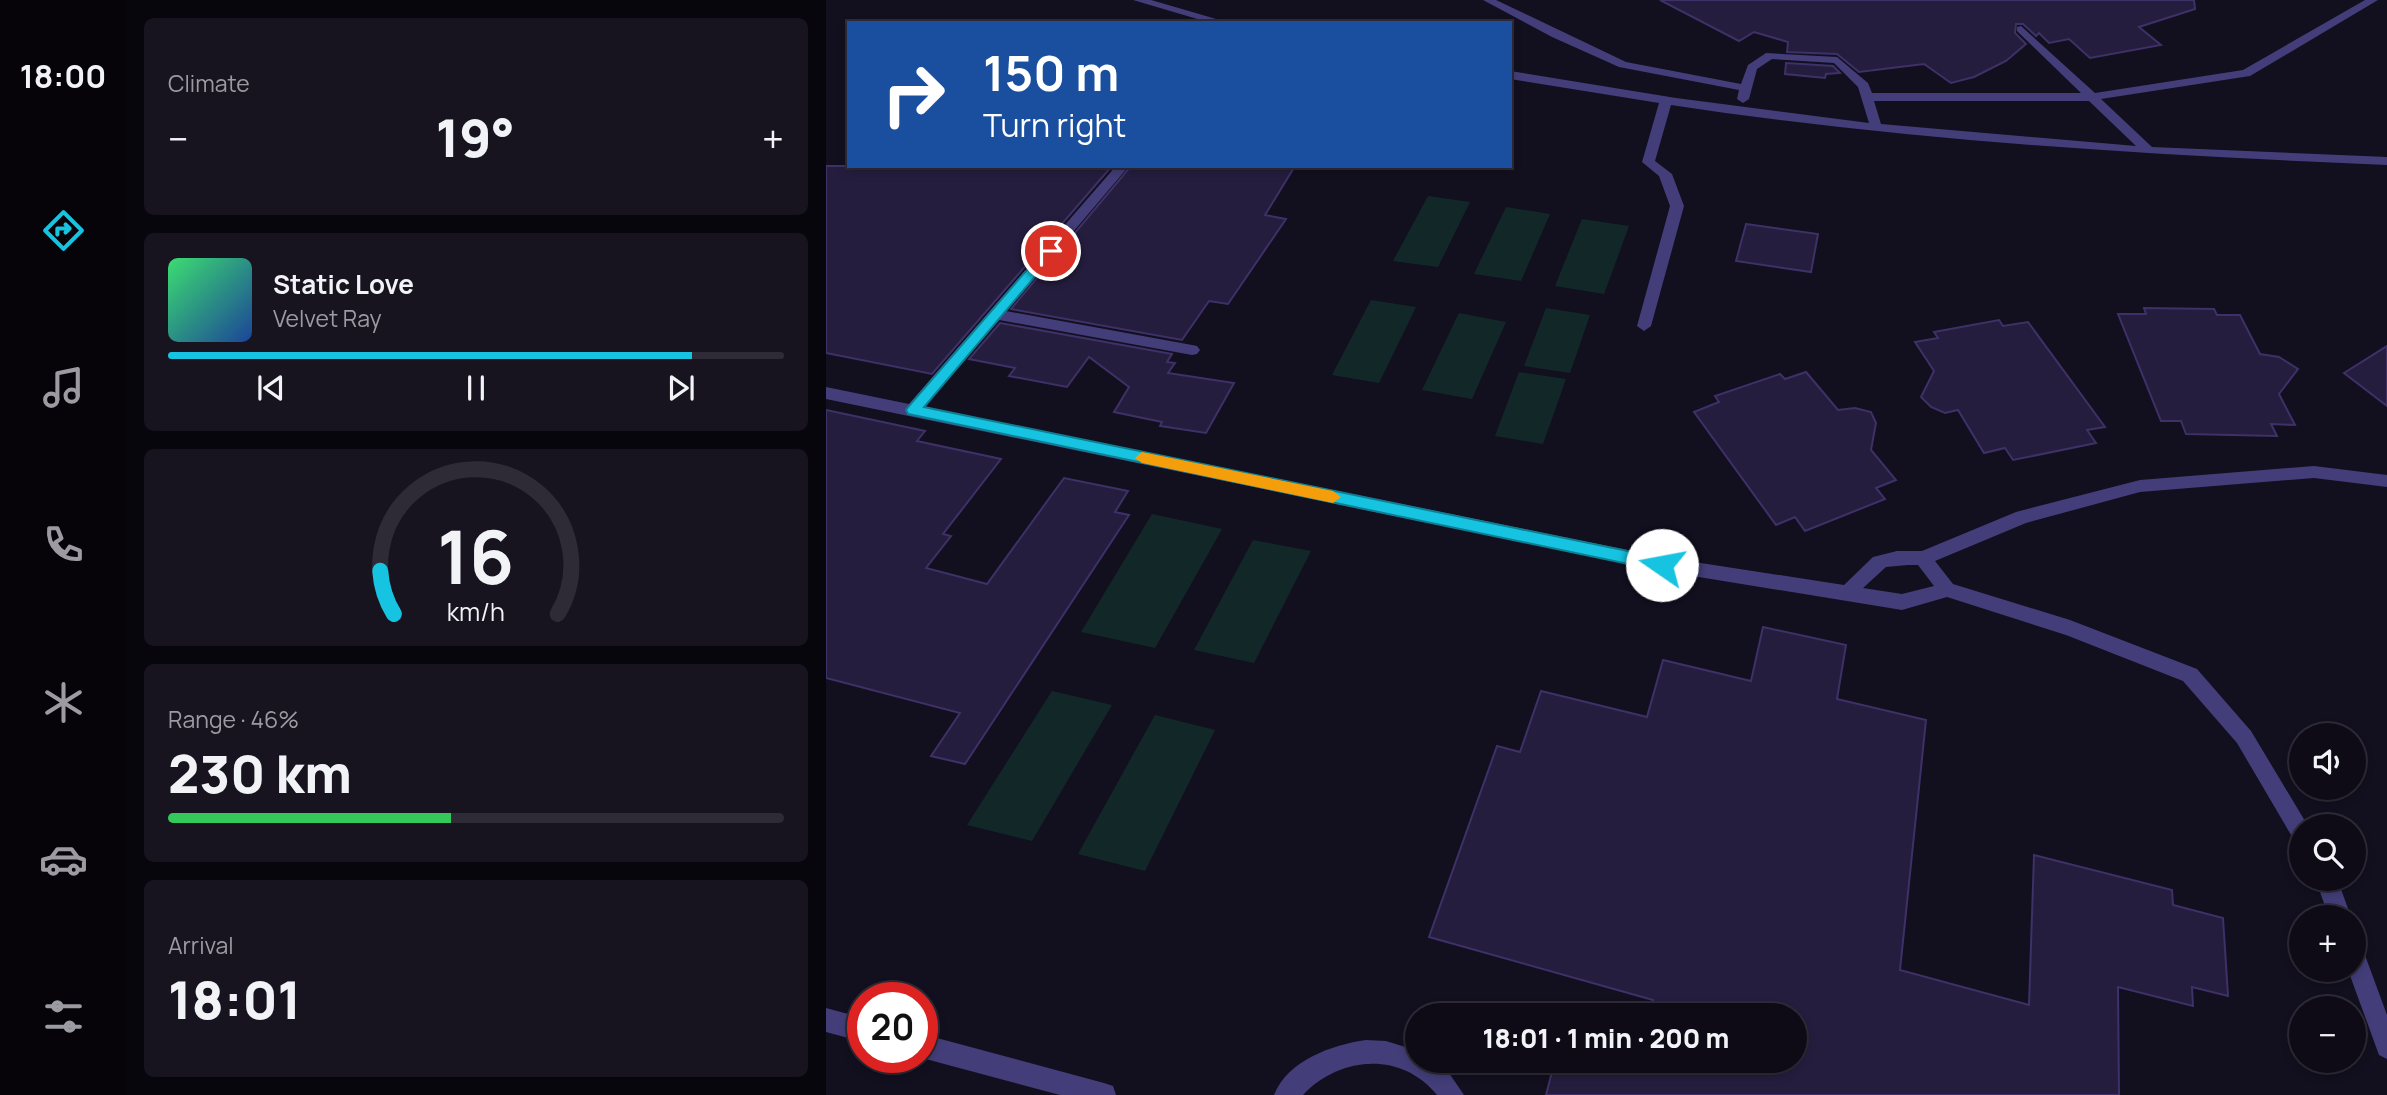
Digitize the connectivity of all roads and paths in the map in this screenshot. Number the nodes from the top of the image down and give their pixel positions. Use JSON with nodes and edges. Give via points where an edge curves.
{"nodes":[{"id":1,"x":1138,"y":0,"type":"edge"},
{"id":2,"x":1488,"y":0,"type":"edge"},
{"id":3,"x":2373,"y":0,"type":"edge"},
{"id":4,"x":1217,"y":21,"type":"edge"},
{"id":5,"x":2021,"y":29,"type":"dead end"},
{"id":6,"x":1512,"y":75,"type":"edge"},
{"id":7,"x":1746,"y":88,"type":"junction"},
{"id":8,"x":1867,"y":97,"type":"junction"},
{"id":9,"x":2094,"y":97,"type":"junction"},
{"id":10,"x":1666,"y":101,"type":"junction"},
{"id":11,"x":1741,"y":109,"type":"junction"},
{"id":12,"x":1876,"y":127,"type":"junction"},
{"id":13,"x":2147,"y":150,"type":"junction"},
{"id":14,"x":2387,"y":161,"type":"edge"},
{"id":15,"x":1121,"y":168,"type":"edge"},
{"id":16,"x":996,"y":314,"type":"junction"},
{"id":17,"x":1644,"y":327,"type":"dead end"},
{"id":18,"x":1192,"y":350,"type":"dead end"},
{"id":19,"x":826,"y":393,"type":"edge"},
{"id":20,"x":913,"y":410,"type":"junction"},
{"id":21,"x":2387,"y":481,"type":"edge"},
{"id":22,"x":1923,"y":558,"type":"junction"},
{"id":23,"x":1947,"y":590,"type":"junction"},
{"id":24,"x":1848,"y":593,"type":"junction"},
{"id":25,"x":2290,"y":814,"type":"edge"},
{"id":26,"x":2364,"y":982,"type":"edge"},
{"id":27,"x":826,"y":1020,"type":"edge"},
{"id":28,"x":847,"y":1026,"type":"edge"},
{"id":29,"x":2387,"y":1047,"type":"edge"},
{"id":30,"x":938,"y":1050,"type":"edge"},
{"id":31,"x":1104,"y":1095,"type":"edge"},
{"id":32,"x":1286,"y":1095,"type":"edge"},
{"id":33,"x":1452,"y":1095,"type":"edge"}],
"edges":[{"from":1,"to":4,"type":"lane"},
{"from":2,"to":7,"type":"lane","via":[[1623,65]]},
{"from":3,"to":9,"type":"lane","via":[[2246,73]]},
{"from":5,"to":9,"type":"lane"},
{"from":6,"to":10,"type":"lane"},
{"from":7,"to":8,"type":"lane","via":[[1752,67],[1770,55],[1837,60],[1864,86]]},
{"from":7,"to":11,"type":"lane"},
{"from":8,"to":9,"type":"lane"},
{"from":8,"to":12,"type":"lane"},
{"from":9,"to":13,"type":"lane"},
{"from":10,"to":11,"type":"lane"},
{"from":10,"to":17,"type":"lane","via":[[1648,162],[1665,174],[1677,206]]},
{"from":11,"to":12,"type":"lane"},
{"from":12,"to":13,"type":"lane"},
{"from":13,"to":14,"type":"lane"},
{"from":15,"to":16,"type":"lane"},
{"from":16,"to":18,"type":"lane"},
{"from":16,"to":20,"type":"lane"},
{"from":19,"to":20,"type":"lane"},
{"from":20,"to":24,"type":"lane","via":[[1662,565]]},
{"from":21,"to":22,"type":"lane","via":[[2314,472],[2140,486],[2022,517]]},
{"from":22,"to":23,"type":"lane"},
{"from":22,"to":24,"type":"lane","via":[[1890,557],[1870,566]]},
{"from":23,"to":24,"type":"lane","via":[[1902,602]]},
{"from":23,"to":25,"type":"lane","via":[[2070,628],[2190,675],[2244,737]]},
{"from":26,"to":29,"type":"lane"},
{"from":27,"to":28,"type":"lane"},
{"from":30,"to":31,"type":"lane"},
{"from":32,"to":33,"type":"lane","via":[[1310,1072],[1343,1055],[1379,1050],[1413,1059],[1442,1079]]}]}
